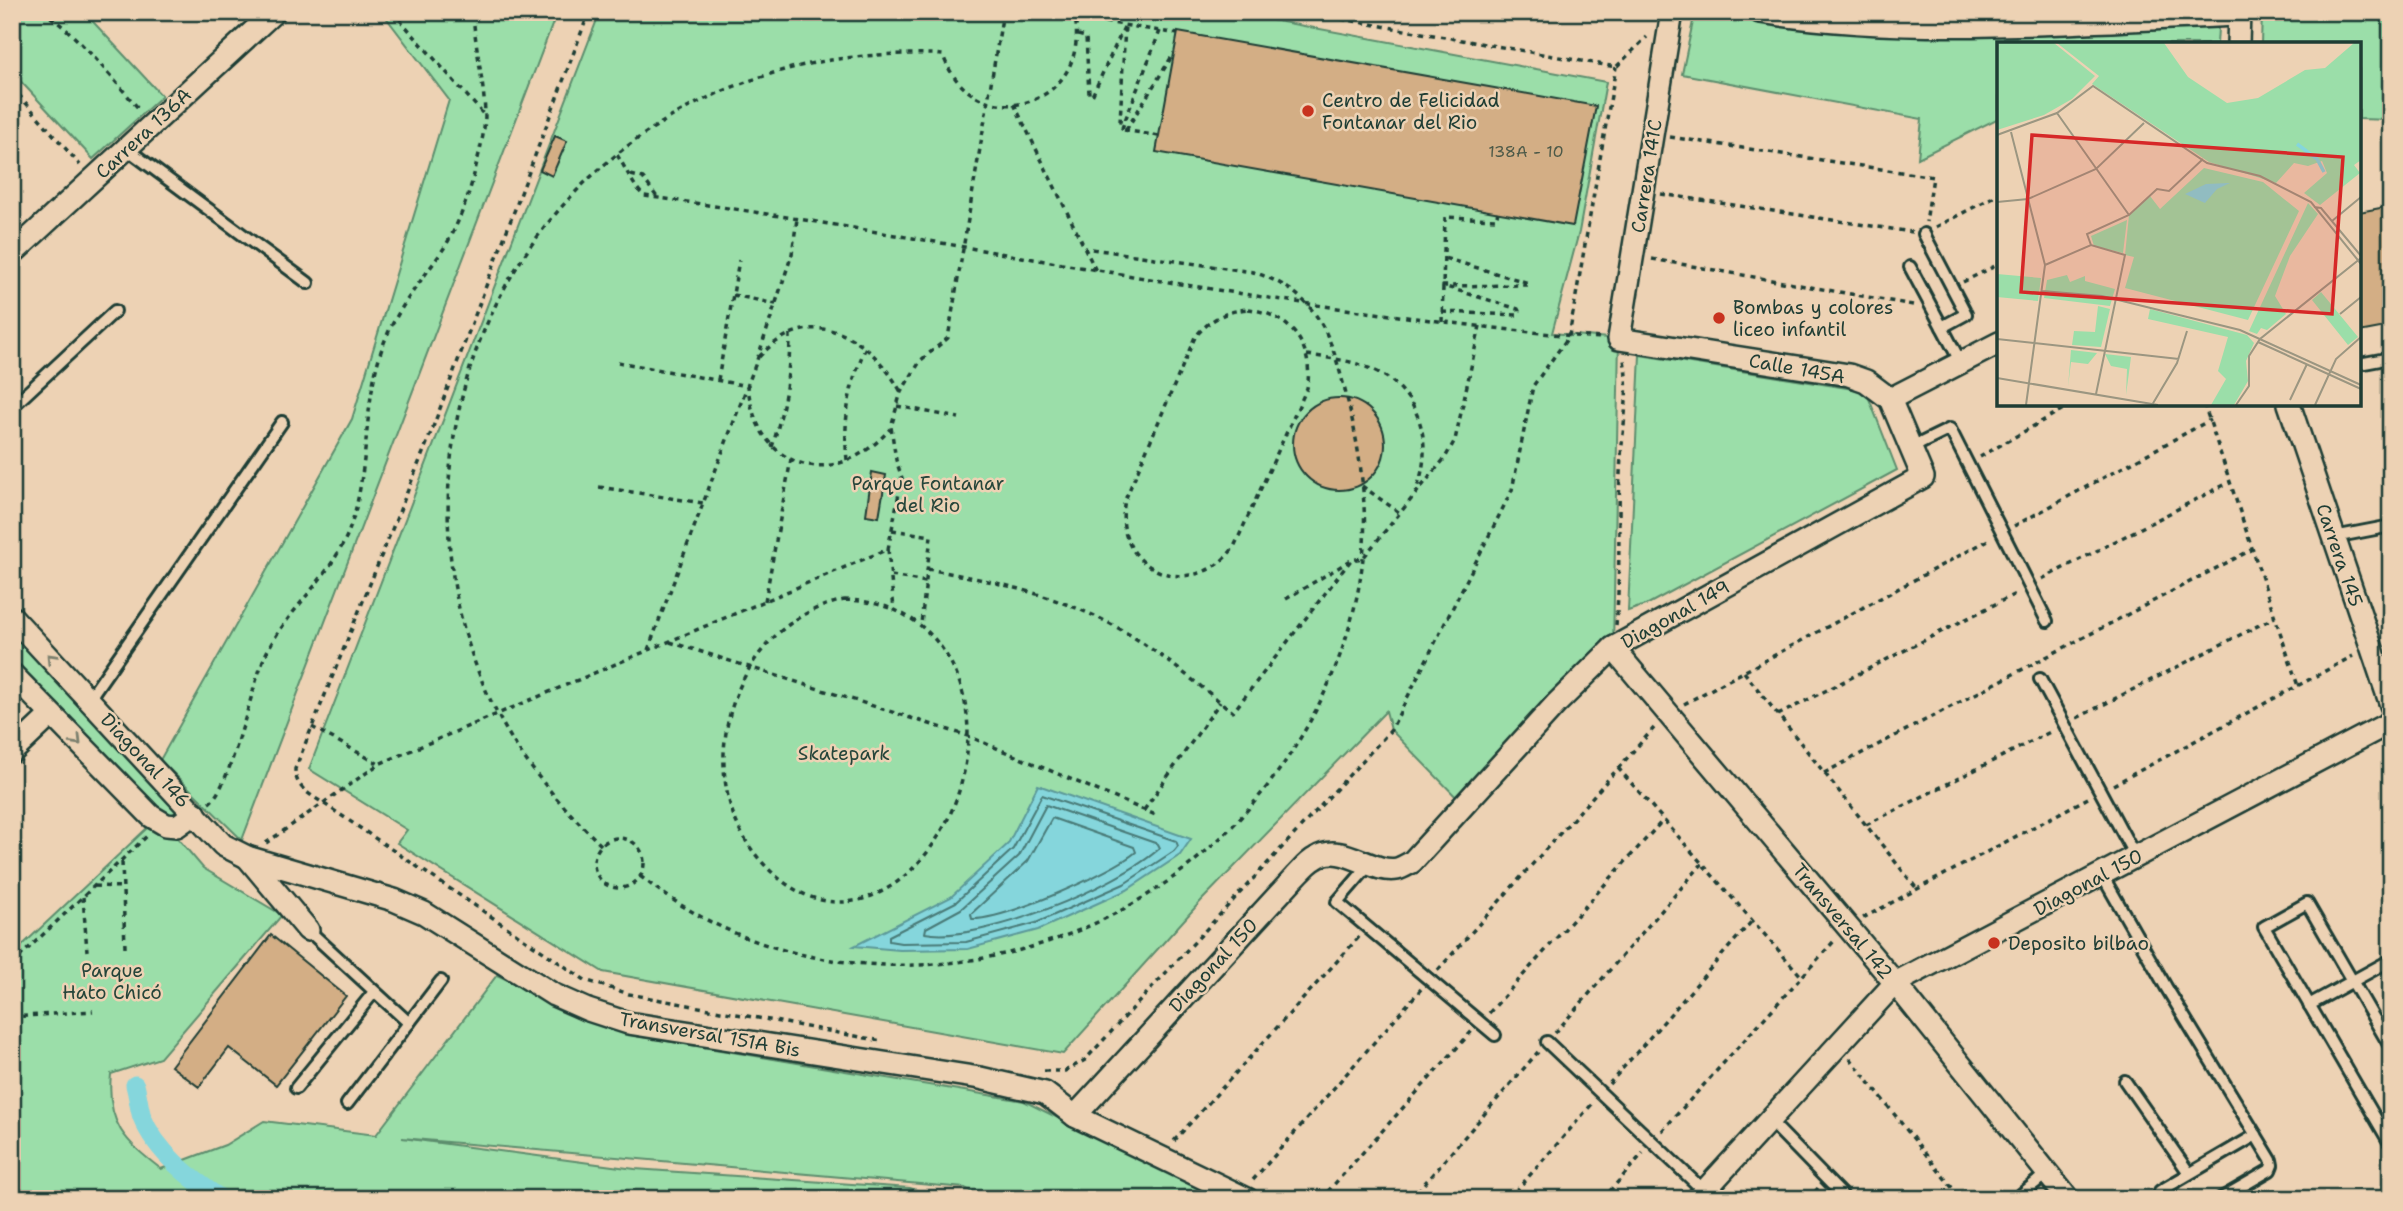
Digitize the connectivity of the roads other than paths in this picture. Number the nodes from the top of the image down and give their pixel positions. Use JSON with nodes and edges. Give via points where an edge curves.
{"nodes":[{"id":1,"x":274,"y":12,"type":"edge"},
{"id":2,"x":1760,"y":12,"type":"edge"},
{"id":3,"x":1672,"y":13,"type":"edge"},
{"id":4,"x":2239,"y":14,"type":"edge"},
{"id":5,"x":2238,"y":42,"type":"edge"},
{"id":6,"x":127,"y":149,"type":"junction"},
{"id":7,"x":1924,"y":234,"type":"road end"},
{"id":8,"x":12,"y":254,"type":"edge"},
{"id":9,"x":1910,"y":267,"type":"dead end"},
{"id":10,"x":308,"y":283,"type":"dead end"},
{"id":11,"x":115,"y":311,"type":"dead end"},
{"id":12,"x":1942,"y":327,"type":"junction"},
{"id":13,"x":1619,"y":339,"type":"joint"},
{"id":14,"x":1997,"y":344,"type":"edge"},
{"id":15,"x":2391,"y":358,"type":"edge"},
{"id":16,"x":1961,"y":363,"type":"junction"},
{"id":17,"x":2361,"y":364,"type":"edge"},
{"id":18,"x":1890,"y":399,"type":"junction"},
{"id":19,"x":2290,"y":406,"type":"edge"},
{"id":20,"x":12,"y":407,"type":"edge"},
{"id":21,"x":282,"y":422,"type":"dead end"},
{"id":22,"x":1911,"y":449,"type":"junction"},
{"id":23,"x":2391,"y":526,"type":"edge"},
{"id":24,"x":2334,"y":537,"type":"junction"},
{"id":25,"x":12,"y":617,"type":"edge"},
{"id":26,"x":2047,"y":621,"type":"dead end"},
{"id":27,"x":1613,"y":648,"type":"junction"},
{"id":28,"x":12,"y":674,"type":"edge"},
{"id":29,"x":2040,"y":679,"type":"dead end"},
{"id":30,"x":89,"y":699,"type":"junction"},
{"id":31,"x":2391,"y":705,"type":"edge"},
{"id":32,"x":51,"y":715,"type":"junction"},
{"id":33,"x":2391,"y":722,"type":"edge"},
{"id":34,"x":12,"y":752,"type":"edge"},
{"id":35,"x":195,"y":813,"type":"junction"},
{"id":36,"x":2135,"y":856,"type":"junction"},
{"id":37,"x":247,"y":857,"type":"junction"},
{"id":38,"x":1370,"y":864,"type":"junction"},
{"id":39,"x":2102,"y":875,"type":"junction"},
{"id":40,"x":308,"y":930,"type":"joint"},
{"id":41,"x":2391,"y":960,"type":"edge"},
{"id":42,"x":441,"y":981,"type":"dead end"},
{"id":43,"x":2352,"y":981,"type":"junction"},
{"id":44,"x":1895,"y":983,"type":"junction"},
{"id":45,"x":374,"y":992,"type":"junction"},
{"id":46,"x":2309,"y":1004,"type":"junction"},
{"id":47,"x":410,"y":1023,"type":"junction"},
{"id":48,"x":1495,"y":1035,"type":"dead end"},
{"id":49,"x":1547,"y":1042,"type":"dead end"},
{"id":50,"x":2391,"y":1048,"type":"edge"},
{"id":51,"x":2125,"y":1081,"type":"dead end"},
{"id":52,"x":296,"y":1088,"type":"dead end"},
{"id":53,"x":347,"y":1104,"type":"dead end"},
{"id":54,"x":1075,"y":1116,"type":"junction"},
{"id":55,"x":1769,"y":1120,"type":"junction"},
{"id":56,"x":2386,"y":1128,"type":"edge"},
{"id":57,"x":2256,"y":1135,"type":"junction"},
{"id":58,"x":2391,"y":1145,"type":"edge"},
{"id":59,"x":2047,"y":1173,"type":"junction"},
{"id":60,"x":2189,"y":1173,"type":"junction"},
{"id":61,"x":2160,"y":1191,"type":"dead end"},
{"id":62,"x":1701,"y":1195,"type":"edge"},
{"id":63,"x":1842,"y":1195,"type":"dead end"},
{"id":64,"x":1244,"y":1197,"type":"edge"},
{"id":65,"x":2016,"y":1199,"type":"edge"},
{"id":66,"x":2068,"y":1199,"type":"edge"},
{"id":67,"x":2220,"y":1199,"type":"edge"}],
"edges":[{"from":1,"to":6,"type":"street","name":"Carrera 136A"},
{"from":2,"to":4,"type":"street","via":[[1865,24],[1950,26]]},
{"from":3,"to":13,"type":"street","name":"Carrera 141C"},
{"from":4,"to":5,"type":"street"},
{"from":6,"to":8,"type":"street","name":"Carrera 136A"},
{"from":6,"to":10,"type":"lane"},
{"from":7,"to":12,"type":"lane","via":[[1966,314]]},
{"from":9,"to":12,"type":"lane"},
{"from":11,"to":20,"type":"lane"},
{"from":12,"to":16,"type":"lane"},
{"from":13,"to":18,"type":"street","name":"Calle 145A","via":[[1849,375]]},
{"from":14,"to":16,"type":"street"},
{"from":15,"to":17,"type":"lane"},
{"from":16,"to":18,"type":"street"},
{"from":18,"to":22,"type":"street"},
{"from":19,"to":24,"type":"street","name":"Carrera 145"},
{"from":21,"to":30,"type":"lane"},
{"from":22,"to":26,"type":"lane","via":[[1950,429]]},
{"from":22,"to":27,"type":"street","name":"Diagonal 149","via":[[1923,477]]},
{"from":23,"to":24,"type":"lane"},
{"from":24,"to":31,"type":"street","name":"Carrera 145"},
{"from":30,"to":25,"type":"street","name":"Diagonal 146","one_way":true},
{"from":27,"to":38,"type":"street","name":"Diagonal 149","via":[[1412,862],[1396,869]]},
{"from":27,"to":44,"type":"street","name":"Transversal 142"},
{"from":28,"to":32,"type":"street","name":"Diagonal 146"},
{"from":29,"to":36,"type":"lane"},
{"from":30,"to":35,"type":"street","name":"Diagonal 146"},
{"from":32,"to":34,"type":"street"},
{"from":32,"to":35,"type":"street","name":"Diagonal 146","one_way":true,"via":[[141,808],[161,822],[177,826]]},
{"from":33,"to":36,"type":"street","name":"Diagonal 150"},
{"from":35,"to":37,"type":"street","name":"Transversal 151A Bis","via":[[223,845]]},
{"from":36,"to":39,"type":"street","name":"Diagonal 150"},
{"from":37,"to":40,"type":"street"},
{"from":37,"to":54,"type":"street","name":"Transversal 151A Bis","via":[[424,913],[554,995],[628,1023],[981,1078],[1045,1093]]},
{"from":38,"to":48,"type":"lane","via":[[1337,902]]},
{"from":38,"to":54,"type":"street","name":"Diagonal 150","via":[[1344,855],[1316,857]]},
{"from":39,"to":44,"type":"street","name":"Diagonal 150"},
{"from":39,"to":57,"type":"lane"},
{"from":40,"to":45,"type":"lane"},
{"from":41,"to":43,"type":"lane"},
{"from":42,"to":47,"type":"lane"},
{"from":43,"to":46,"type":"lane"},
{"from":43,"to":46,"type":"lane","via":[[2307,903],[2264,928]]},
{"from":43,"to":50,"type":"lane"},
{"from":44,"to":55,"type":"street","name":"Diagonal 150"},
{"from":44,"to":59,"type":"street","name":"Transversal 142"},
{"from":45,"to":47,"type":"lane"},
{"from":45,"to":52,"type":"lane"},
{"from":46,"to":56,"type":"lane"},
{"from":47,"to":53,"type":"lane"},
{"from":49,"to":62,"type":"lane","via":[[1653,1142]]},
{"from":51,"to":60,"type":"lane"},
{"from":54,"to":64,"type":"street","name":"Transversal 151A Bis"},
{"from":55,"to":62,"type":"street","name":"Diagonal 150"},
{"from":55,"to":63,"type":"lane"},
{"from":56,"to":58,"type":"lane"},
{"from":57,"to":60,"type":"lane"},
{"from":57,"to":67,"type":"lane","via":[[2271,1160],[2270,1170]]},
{"from":59,"to":65,"type":"lane"},
{"from":59,"to":66,"type":"street","name":"Transversal 142"},
{"from":60,"to":61,"type":"lane"}]}
